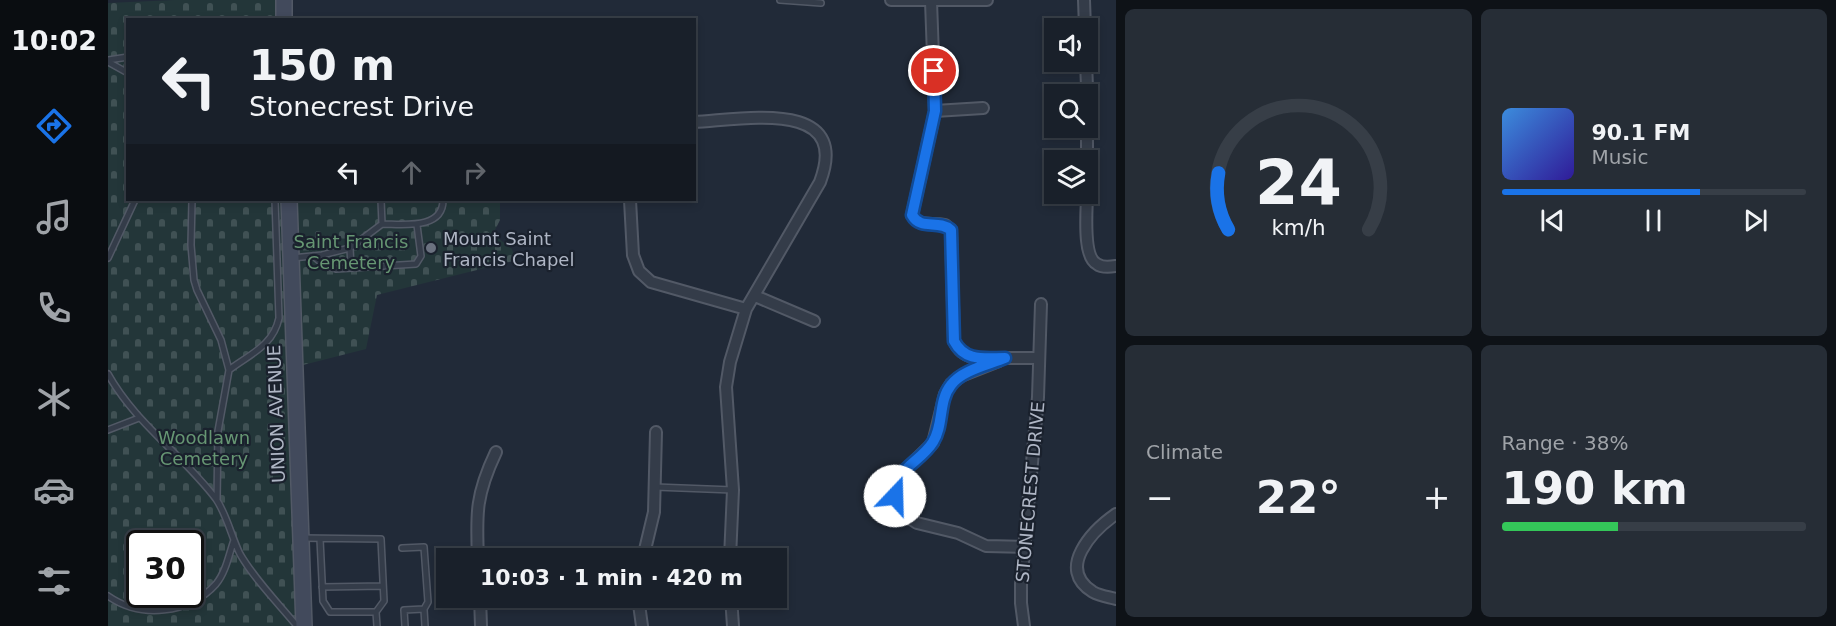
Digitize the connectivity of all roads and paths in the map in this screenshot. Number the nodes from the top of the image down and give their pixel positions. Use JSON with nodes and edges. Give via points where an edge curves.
{"nodes":[{"id":1,"x":284,"y":0,"type":"edge"},
{"id":2,"x":780,"y":0,"type":"edge"},
{"id":3,"x":891,"y":0,"type":"edge"},
{"id":4,"x":977,"y":0,"type":"edge"},
{"id":5,"x":987,"y":0,"type":"edge"},
{"id":6,"x":1084,"y":0,"type":"edge"},
{"id":7,"x":931,"y":1,"type":"edge"},
{"id":8,"x":821,"y":3,"type":"dead end"},
{"id":9,"x":284,"y":18,"type":"edge"},
{"id":10,"x":1085,"y":18,"type":"edge"},
{"id":11,"x":126,"y":57,"type":"edge"},
{"id":12,"x":108,"y":61,"type":"edge"},
{"id":13,"x":126,"y":72,"type":"edge"},
{"id":14,"x":983,"y":108,"type":"dead end"},
{"id":15,"x":935,"y":111,"type":"junction"},
{"id":16,"x":696,"y":122,"type":"edge"},
{"id":17,"x":135,"y":201,"type":"edge"},
{"id":18,"x":192,"y":201,"type":"edge"},
{"id":19,"x":274,"y":201,"type":"edge"},
{"id":20,"x":289,"y":201,"type":"edge"},
{"id":21,"x":381,"y":201,"type":"edge"},
{"id":22,"x":444,"y":201,"type":"edge"},
{"id":23,"x":630,"y":201,"type":"edge"},
{"id":24,"x":1087,"y":204,"type":"edge"},
{"id":25,"x":382,"y":224,"type":"junction"},
{"id":26,"x":417,"y":225,"type":"junction"},
{"id":27,"x":350,"y":248,"type":"junction"},
{"id":28,"x":314,"y":256,"type":"junction"},
{"id":29,"x":108,"y":258,"type":"edge"},
{"id":30,"x":290,"y":259,"type":"junction"},
{"id":31,"x":1116,"y":266,"type":"edge"},
{"id":32,"x":351,"y":267,"type":"junction"},
{"id":33,"x":755,"y":296,"type":"junction"},
{"id":34,"x":1041,"y":304,"type":"dead end"},
{"id":35,"x":746,"y":309,"type":"junction"},
{"id":36,"x":813,"y":321,"type":"dead end"},
{"id":37,"x":1005,"y":358,"type":"junction"},
{"id":38,"x":1039,"y":358,"type":"junction"},
{"id":39,"x":229,"y":370,"type":"junction"},
{"id":40,"x":108,"y":374,"type":"edge"},
{"id":41,"x":139,"y":418,"type":"junction"},
{"id":42,"x":108,"y":430,"type":"edge"},
{"id":43,"x":656,"y":432,"type":"dead end"},
{"id":44,"x":495,"y":452,"type":"dead end"},
{"id":45,"x":655,"y":487,"type":"junction"},
{"id":46,"x":733,"y":490,"type":"junction"},
{"id":47,"x":216,"y":500,"type":"junction"},
{"id":48,"x":1116,"y":514,"type":"edge"},
{"id":49,"x":301,"y":538,"type":"junction"},
{"id":50,"x":320,"y":539,"type":"junction"},
{"id":51,"x":234,"y":540,"type":"junction"},
{"id":52,"x":1024,"y":547,"type":"junction"},
{"id":53,"x":402,"y":548,"type":"dead end"},
{"id":54,"x":478,"y":548,"type":"edge"},
{"id":55,"x":645,"y":548,"type":"edge"},
{"id":56,"x":730,"y":548,"type":"edge"},
{"id":57,"x":352,"y":586,"type":"junction"},
{"id":58,"x":365,"y":586,"type":"junction"},
{"id":59,"x":383,"y":586,"type":"junction"},
{"id":60,"x":322,"y":587,"type":"junction"},
{"id":61,"x":341,"y":587,"type":"junction"},
{"id":62,"x":352,"y":594,"type":"dead end"},
{"id":63,"x":365,"y":594,"type":"dead end"},
{"id":64,"x":108,"y":596,"type":"edge"},
{"id":65,"x":342,"y":596,"type":"dead end"},
{"id":66,"x":1116,"y":599,"type":"edge"},
{"id":67,"x":353,"y":603,"type":"dead end"},
{"id":68,"x":366,"y":603,"type":"dead end"},
{"id":69,"x":342,"y":604,"type":"dead end"},
{"id":70,"x":480,"y":608,"type":"edge"},
{"id":71,"x":640,"y":608,"type":"edge"},
{"id":72,"x":732,"y":608,"type":"edge"},
{"id":73,"x":423,"y":609,"type":"junction"},
{"id":74,"x":343,"y":612,"type":"junction"},
{"id":75,"x":353,"y":612,"type":"junction"},
{"id":76,"x":366,"y":612,"type":"junction"},
{"id":77,"x":376,"y":612,"type":"junction"},
{"id":78,"x":297,"y":626,"type":"edge"},
{"id":79,"x":304,"y":626,"type":"edge"},
{"id":80,"x":377,"y":626,"type":"edge"},
{"id":81,"x":405,"y":626,"type":"edge"},
{"id":82,"x":425,"y":626,"type":"edge"},
{"id":83,"x":481,"y":626,"type":"edge"},
{"id":84,"x":642,"y":626,"type":"edge"},
{"id":85,"x":733,"y":626,"type":"edge"},
{"id":86,"x":1024,"y":626,"type":"edge"}],
"edges":[{"from":1,"to":9,"type":"street"},
{"from":2,"to":8,"type":"lane"},
{"from":3,"to":7,"type":"street"},
{"from":4,"to":5,"type":"street"},
{"from":4,"to":7,"type":"street"},
{"from":6,"to":10,"type":"street"},
{"from":7,"to":15,"type":"street"},
{"from":11,"to":12,"type":"lane"},
{"from":12,"to":13,"type":"lane"},
{"from":14,"to":15,"type":"street"},
{"from":15,"to":37,"type":"street","via":[[912,215],[915,222],[945,225],[951,230],[954,341],[958,349],[975,358]]},
{"from":16,"to":33,"type":"street","via":[[734,118],[797,120],[814,129],[825,144],[827,158],[820,182]]},
{"from":17,"to":29,"type":"lane"},
{"from":18,"to":39,"type":"lane","via":[[194,280],[221,340]]},
{"from":19,"to":39,"type":"lane","via":[[277,327],[268,342]]},
{"from":20,"to":30,"type":"street","name":"UNION AVENUE"},
{"from":21,"to":25,"type":"lane"},
{"from":22,"to":26,"type":"lane","via":[[433,220]]},
{"from":23,"to":35,"type":"street","via":[[633,255],[639,271],[651,282]]},
{"from":24,"to":31,"type":"street","via":[[1088,254],[1096,264]]},
{"from":25,"to":26,"type":"lane"},
{"from":25,"to":27,"type":"lane"},
{"from":26,"to":32,"type":"lane","via":[[421,256],[416,264]]},
{"from":27,"to":28,"type":"lane"},
{"from":27,"to":32,"type":"lane"},
{"from":28,"to":30,"type":"lane"},
{"from":28,"to":32,"type":"lane","via":[[324,265]]},
{"from":30,"to":49,"type":"street","name":"UNION AVENUE"},
{"from":33,"to":35,"type":"street"},
{"from":33,"to":36,"type":"street"},
{"from":34,"to":38,"type":"street","name":"STONECREST DRIVE"},
{"from":35,"to":46,"type":"street","via":[[726,387]]},
{"from":37,"to":38,"type":"street"},
{"from":37,"to":52,"type":"street","via":[[951,384],[933,443],[899,476],[895,496],[905,515],[917,523],[958,533],[986,546]]},
{"from":38,"to":52,"type":"street","name":"STONECREST DRIVE"},
{"from":39,"to":47,"type":"lane","via":[[218,431]]},
{"from":40,"to":41,"type":"lane"},
{"from":41,"to":42,"type":"lane"},
{"from":41,"to":47,"type":"lane"},
{"from":43,"to":45,"type":"street"},
{"from":44,"to":54,"type":"street","via":[[479,494]]},
{"from":45,"to":46,"type":"lane"},
{"from":45,"to":55,"type":"street"},
{"from":46,"to":56,"type":"street"},
{"from":47,"to":51,"type":"lane"},
{"from":48,"to":66,"type":"street","via":[[1090,537],[1077,559],[1083,583],[1094,592]]},
{"from":49,"to":50,"type":"lane"},
{"from":49,"to":79,"type":"street","name":"UNION AVENUE"},
{"from":50,"to":59,"type":"lane","via":[[381,539]]},
{"from":50,"to":60,"type":"lane"},
{"from":51,"to":64,"type":"lane","via":[[216,583],[191,603],[158,611],[132,607]]},
{"from":51,"to":78,"type":"lane","via":[[249,569]]},
{"from":52,"to":86,"type":"street","name":"STONECREST DRIVE"},
{"from":53,"to":73,"type":"lane","via":[[424,547],[428,603]]},
{"from":57,"to":58,"type":"lane"},
{"from":57,"to":61,"type":"lane"},
{"from":57,"to":62,"type":"lane"},
{"from":58,"to":59,"type":"lane"},
{"from":58,"to":63,"type":"lane"},
{"from":59,"to":77,"type":"lane","via":[[384,601]]},
{"from":60,"to":61,"type":"lane"},
{"from":60,"to":74,"type":"lane","via":[[323,601],[330,612]]},
{"from":61,"to":65,"type":"lane"},
{"from":67,"to":75,"type":"lane"},
{"from":68,"to":76,"type":"lane"},
{"from":69,"to":74,"type":"lane"},
{"from":70,"to":83,"type":"street"},
{"from":71,"to":84,"type":"street"},
{"from":72,"to":85,"type":"street"},
{"from":73,"to":81,"type":"lane","via":[[404,610]]},
{"from":73,"to":82,"type":"lane"},
{"from":74,"to":75,"type":"lane"},
{"from":75,"to":76,"type":"lane"},
{"from":76,"to":77,"type":"lane"},
{"from":77,"to":80,"type":"lane"}]}
